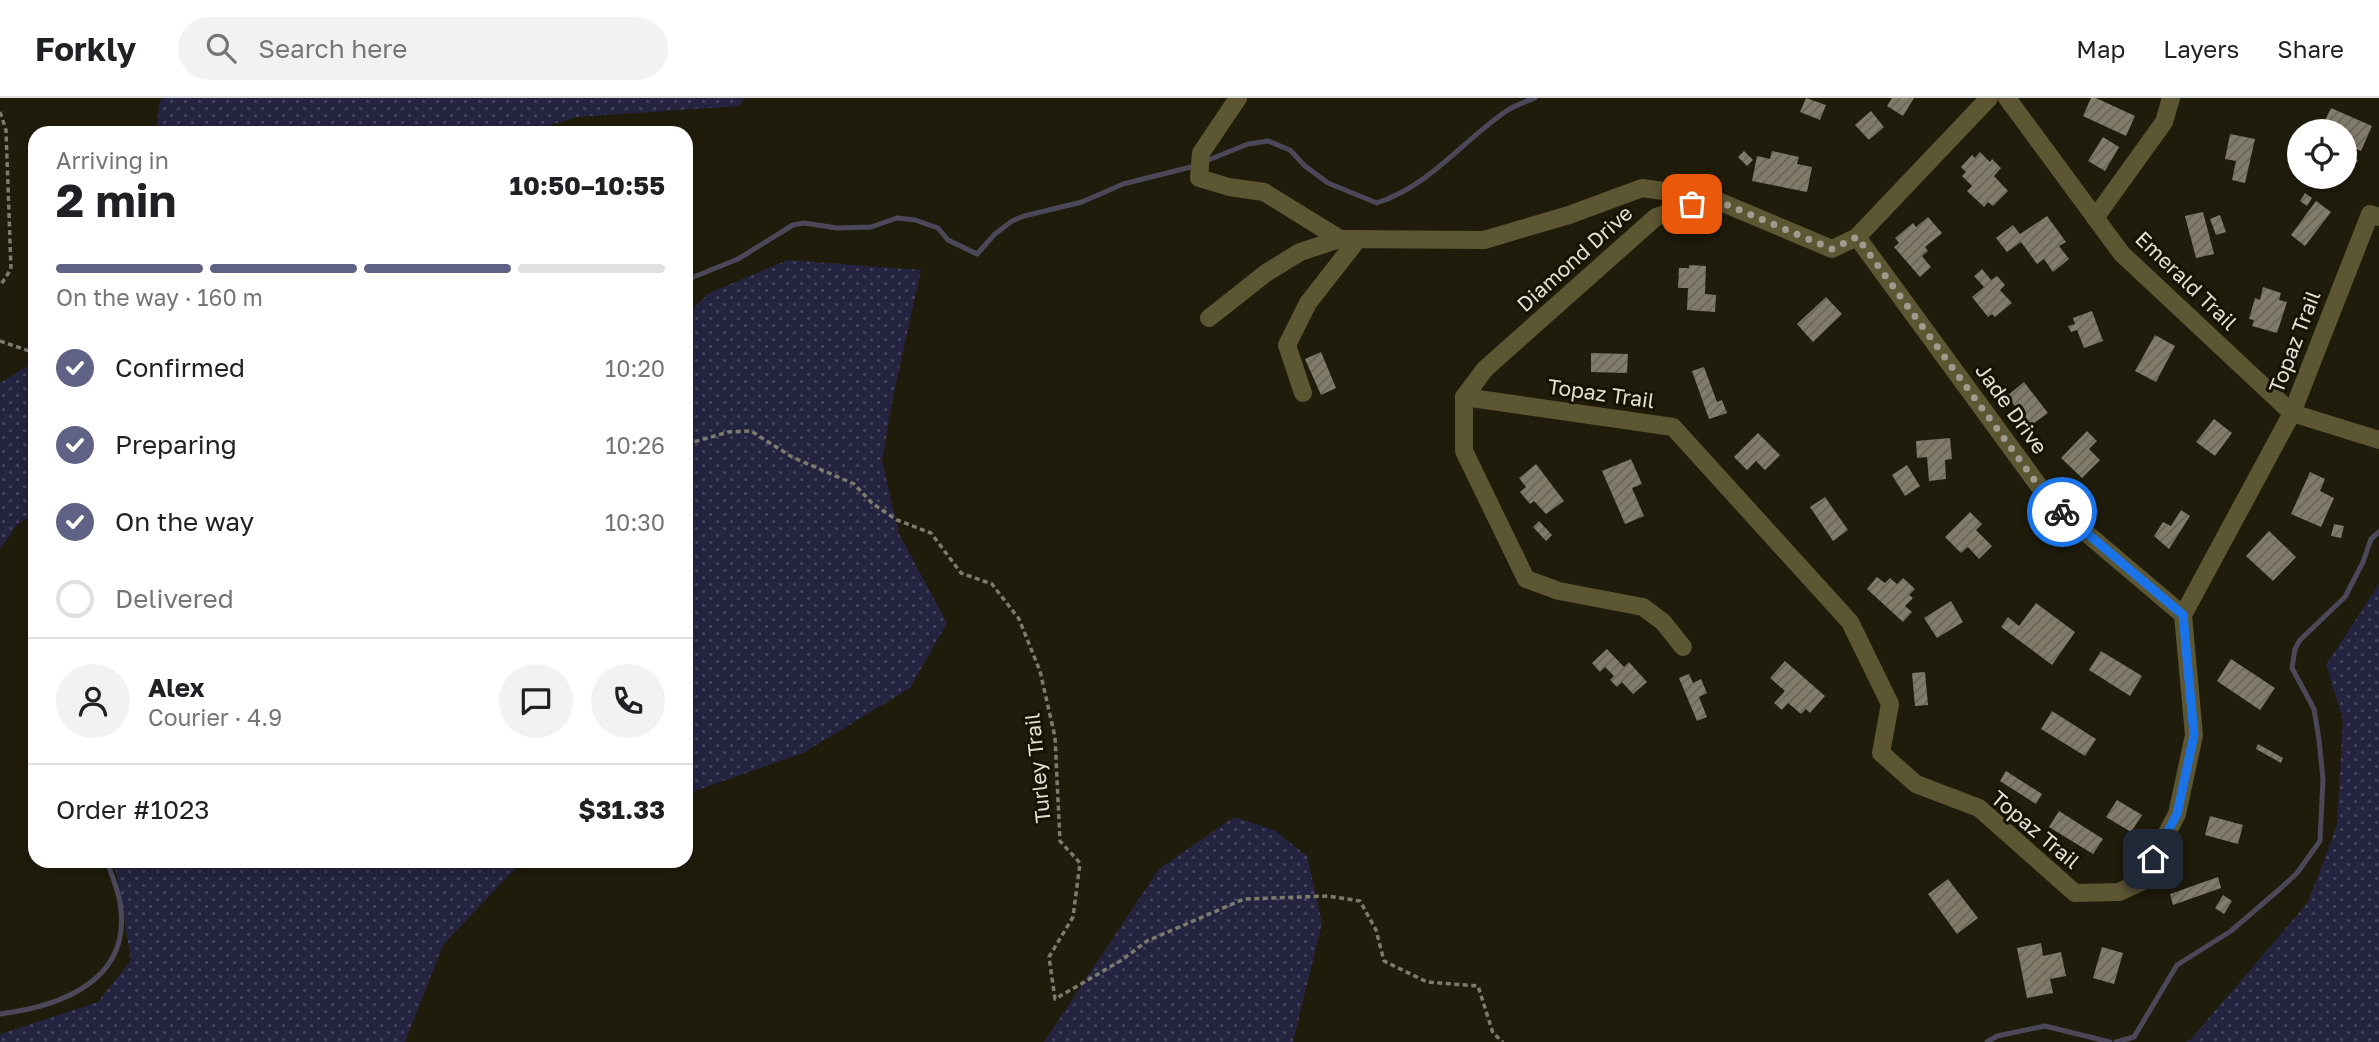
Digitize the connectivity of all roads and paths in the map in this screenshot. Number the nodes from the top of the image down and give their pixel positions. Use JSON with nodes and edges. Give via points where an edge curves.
{"nodes":[{"id":1,"x":1238,"y":98,"type":"edge"},
{"id":2,"x":1989,"y":98,"type":"edge"},
{"id":3,"x":2007,"y":98,"type":"edge"},
{"id":4,"x":2171,"y":98,"type":"edge"},
{"id":5,"x":0,"y":112,"type":"edge"},
{"id":6,"x":1711,"y":198,"type":"junction"},
{"id":7,"x":2379,"y":217,"type":"edge"},
{"id":8,"x":2095,"y":218,"type":"junction"},
{"id":9,"x":1857,"y":237,"type":"junction"},
{"id":10,"x":1349,"y":239,"type":"junction"},
{"id":11,"x":0,"y":286,"type":"edge"},
{"id":12,"x":1209,"y":318,"type":"dead end"},
{"id":13,"x":0,"y":341,"type":"edge"},
{"id":14,"x":28,"y":351,"type":"edge"},
{"id":15,"x":1303,"y":393,"type":"dead end"},
{"id":16,"x":1464,"y":397,"type":"junction"},
{"id":17,"x":2292,"y":413,"type":"junction"},
{"id":18,"x":2379,"y":440,"type":"edge"},
{"id":19,"x":693,"y":441,"type":"edge"},
{"id":20,"x":2183,"y":615,"type":"junction"},
{"id":21,"x":1683,"y":647,"type":"dead end"},
{"id":22,"x":1503,"y":1042,"type":"edge"}],
"edges":[{"from":1,"to":10,"type":"street","via":[[1200,153],[1199,178],[1264,192]]},
{"from":2,"to":9,"type":"street"},
{"from":3,"to":8,"type":"street","name":"Emerald Trail"},
{"from":4,"to":8,"type":"street","via":[[2164,122]]},
{"from":5,"to":11,"type":"path","via":[[6,130],[11,269]]},
{"from":6,"to":9,"type":"street","via":[[1832,249]]},
{"from":6,"to":10,"type":"street","via":[[1642,188],[1484,240]]},
{"from":6,"to":16,"type":"street","name":"Diamond Drive","via":[[1656,216],[1485,369]]},
{"from":7,"to":17,"type":"street","name":"Topaz Trail","via":[[2371,214]]},
{"from":8,"to":17,"type":"street","name":"Emerald Trail","via":[[2122,254]]},
{"from":9,"to":20,"type":"street","name":"Jade Drive","via":[[2052,504]]},
{"from":10,"to":12,"type":"street","via":[[1300,252]]},
{"from":10,"to":15,"type":"street","via":[[1287,345]]},
{"from":13,"to":14,"type":"path"},
{"from":16,"to":20,"type":"street","name":"Topaz Trail","via":[[1673,427],[1850,621],[1890,704],[1881,753],[1916,783],[1979,808],[2075,893],[2119,892],[2141,882],[2177,814],[2194,735]]},
{"from":16,"to":21,"type":"street","via":[[1464,451],[1525,579],[1559,591],[1643,607],[1663,622]]},
{"from":17,"to":18,"type":"street","name":"Emerald Trail"},
{"from":17,"to":20,"type":"street","name":"Topaz Trail"},
{"from":19,"to":22,"type":"path","name":"Turley Trail","via":[[751,431],[792,457],[854,484],[897,520],[931,533],[961,573],[992,584],[1019,619],[1040,671],[1055,737],[1060,841],[1080,863],[1073,917],[1049,957],[1055,999],[1147,941],[1244,899],[1328,896],[1360,901],[1376,930],[1384,961],[1427,982],[1478,986],[1493,1033]]}]}
